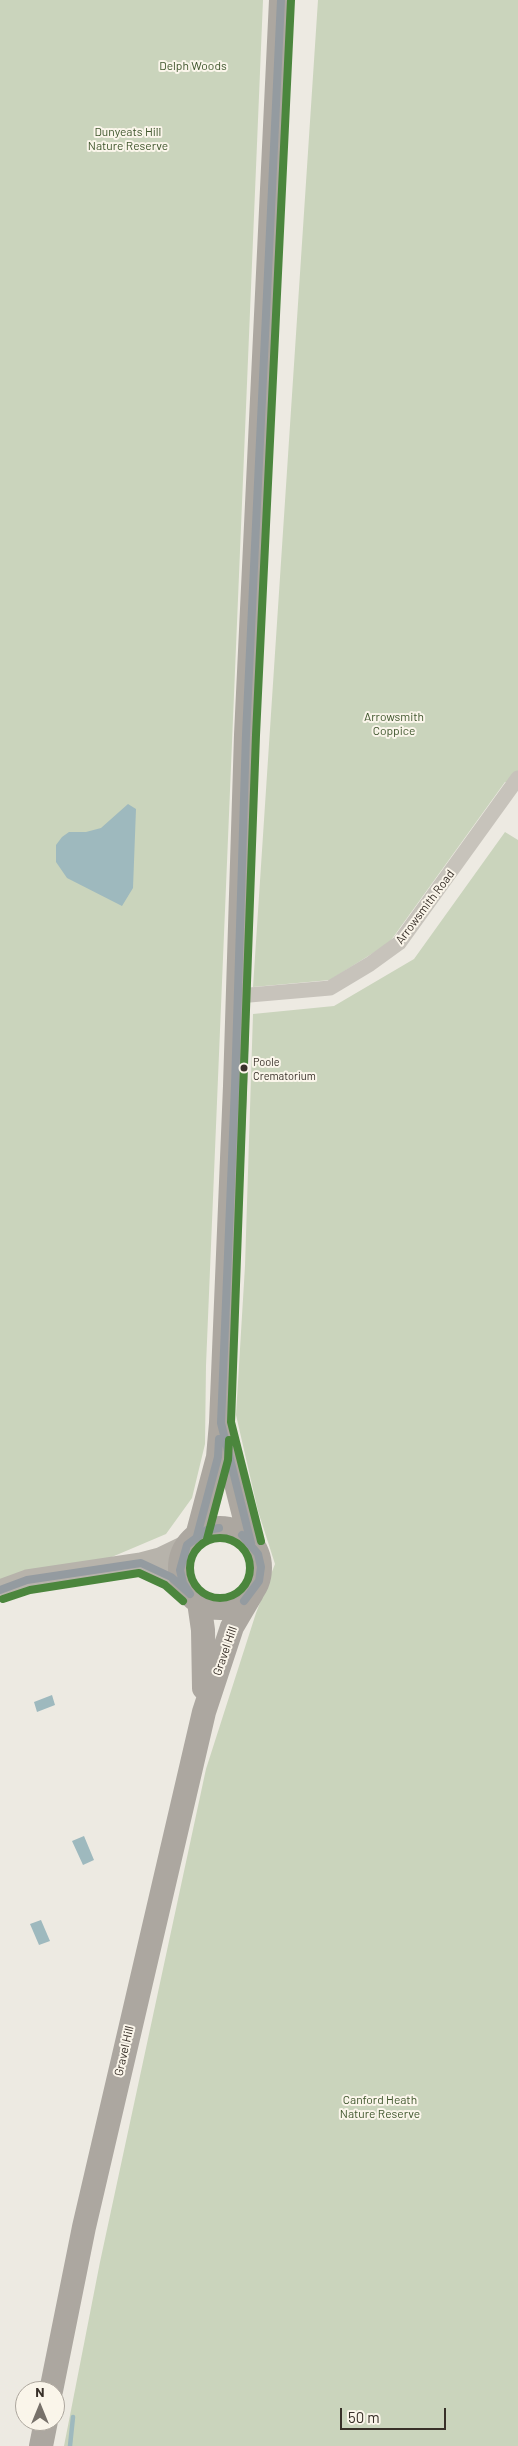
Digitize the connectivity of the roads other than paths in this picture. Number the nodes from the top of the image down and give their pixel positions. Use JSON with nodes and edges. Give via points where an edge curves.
{"nodes":[{"id":1,"x":281,"y":0,"type":"edge"},
{"id":2,"x":518,"y":778,"type":"edge"},
{"id":3,"x":238,"y":996,"type":"junction"},
{"id":4,"x":221,"y":1422,"type":"junction"},
{"id":5,"x":192,"y":1540,"type":"junction"},
{"id":6,"x":251,"y":1543,"type":"junction"},
{"id":7,"x":141,"y":1563,"type":"junction"},
{"id":8,"x":0,"y":1590,"type":"edge"},
{"id":9,"x":252,"y":1593,"type":"junction"},
{"id":10,"x":194,"y":1598,"type":"junction"},
{"id":11,"x":204,"y":1712,"type":"junction"},
{"id":12,"x":53,"y":2381,"type":"edge"},
{"id":13,"x":44,"y":2431,"type":"edge"},
{"id":14,"x":41,"y":2446,"type":"edge"}],
"edges":[{"from":1,"to":3,"type":"main road","via":[[246,725]]},
{"from":2,"to":3,"type":"street","name":"Arrowsmith Road","via":[[399,943],[330,988]]},
{"from":3,"to":4,"type":"main road"},
{"from":4,"to":5,"type":"main road","via":[[218,1457]]},
{"from":4,"to":6,"type":"main road"},
{"from":5,"to":6,"type":"main road","via":[[207,1530],[219,1528],[242,1535]]},
{"from":5,"to":7,"type":"street","via":[[160,1558]]},
{"from":5,"to":10,"type":"main road","via":[[182,1557],[180,1570],[183,1583]]},
{"from":6,"to":9,"type":"main road","via":[[258,1554],[260,1568]]},
{"from":7,"to":8,"type":"street","via":[[36,1578]]},
{"from":7,"to":10,"type":"street","via":[[171,1577]]},
{"from":9,"to":10,"type":"main road","via":[[244,1601],[221,1608],[209,1607]]},
{"from":9,"to":11,"type":"main road","name":"Gravel Hill","via":[[232,1627]]},
{"from":10,"to":11,"type":"main road","name":"Gravel Hill","via":[[205,1663]]},
{"from":11,"to":12,"type":"main road","name":"Gravel Hill","via":[[84,2227]]},
{"from":13,"to":14,"type":"main road"}]}
